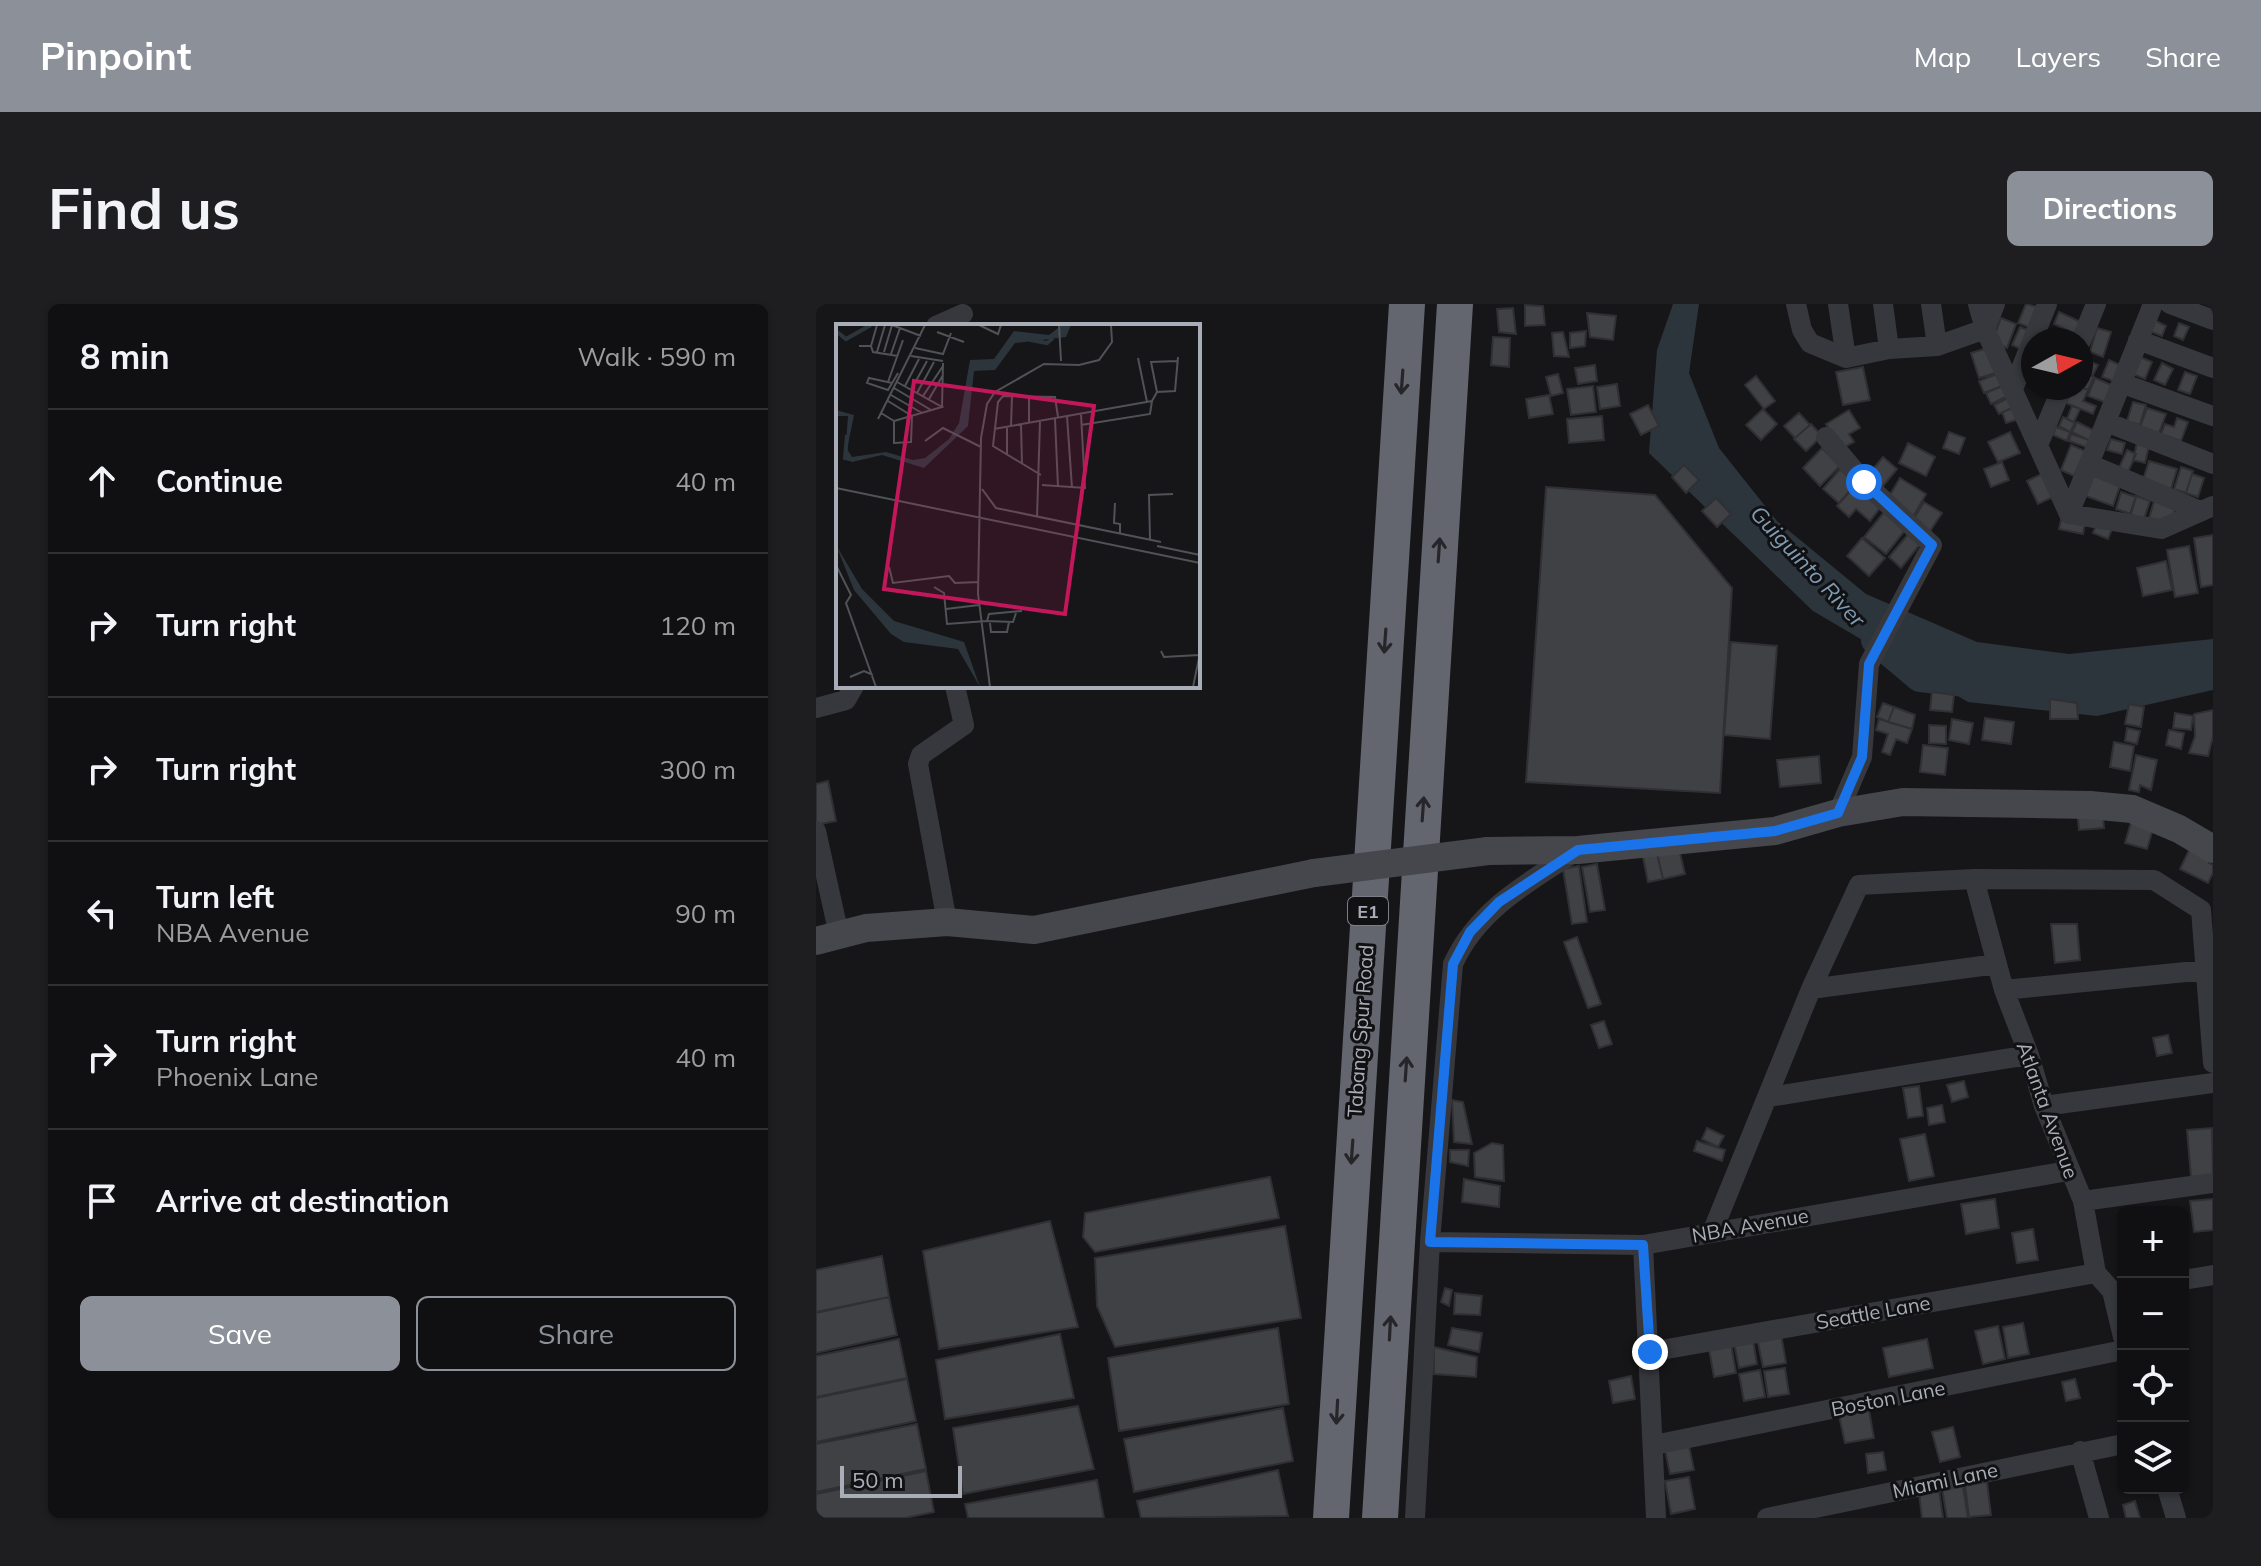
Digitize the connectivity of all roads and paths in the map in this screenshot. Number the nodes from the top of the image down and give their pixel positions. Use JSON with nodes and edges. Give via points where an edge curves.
{"nodes":[{"id":1,"x":1407,"y":304,"type":"edge"},
{"id":2,"x":1455,"y":304,"type":"edge"},
{"id":3,"x":1796,"y":304,"type":"edge"},
{"id":4,"x":1838,"y":304,"type":"edge"},
{"id":5,"x":1883,"y":304,"type":"edge"},
{"id":6,"x":1931,"y":304,"type":"edge"},
{"id":7,"x":1978,"y":304,"type":"edge"},
{"id":8,"x":1995,"y":304,"type":"edge"},
{"id":9,"x":2047,"y":304,"type":"edge"},
{"id":10,"x":2096,"y":304,"type":"edge"},
{"id":11,"x":2153,"y":304,"type":"edge"},
{"id":12,"x":2170,"y":304,"type":"edge"},
{"id":13,"x":963,"y":314,"type":"dead end"},
{"id":14,"x":2213,"y":320,"type":"edge"},
{"id":15,"x":940,"y":324,"type":"edge"},
{"id":16,"x":2086,"y":328,"type":"edge"},
{"id":17,"x":1985,"y":329,"type":"junction"},
{"id":18,"x":2138,"y":340,"type":"junction"},
{"id":19,"x":1937,"y":346,"type":"junction"},
{"id":20,"x":1889,"y":349,"type":"junction"},
{"id":21,"x":1846,"y":358,"type":"junction"},
{"id":22,"x":2213,"y":368,"type":"edge"},
{"id":23,"x":2121,"y":383,"type":"junction"},
{"id":24,"x":2013,"y":389,"type":"junction"},
{"id":25,"x":2057,"y":400,"type":"edge"},
{"id":26,"x":2213,"y":416,"type":"edge"},
{"id":27,"x":2106,"y":422,"type":"junction"},
{"id":28,"x":1826,"y":437,"type":"dead end"},
{"id":29,"x":2038,"y":445,"type":"junction"},
{"id":30,"x":2089,"y":464,"type":"junction"},
{"id":31,"x":2213,"y":464,"type":"edge"},
{"id":32,"x":2207,"y":509,"type":"edge"},
{"id":33,"x":2069,"y":514,"type":"junction"},
{"id":34,"x":853,"y":688,"type":"edge"},
{"id":35,"x":955,"y":688,"type":"edge"},
{"id":36,"x":816,"y":708,"type":"edge"},
{"id":37,"x":1838,"y":813,"type":"junction"},
{"id":38,"x":816,"y":831,"type":"edge"},
{"id":39,"x":2213,"y":849,"type":"edge"},
{"id":40,"x":1578,"y":850,"type":"junction"},
{"id":41,"x":1974,"y":879,"type":"junction"},
{"id":42,"x":947,"y":922,"type":"junction"},
{"id":43,"x":828,"y":938,"type":"edge"},
{"id":44,"x":1997,"y":964,"type":"junction"},
{"id":45,"x":2206,"y":970,"type":"junction"},
{"id":46,"x":1811,"y":989,"type":"junction"},
{"id":47,"x":2004,"y":990,"type":"junction"},
{"id":48,"x":2029,"y":1055,"type":"junction"},
{"id":49,"x":2213,"y":1063,"type":"edge"},
{"id":50,"x":2213,"y":1083,"type":"edge"},
{"id":51,"x":1769,"y":1097,"type":"junction"},
{"id":52,"x":2044,"y":1106,"type":"junction"},
{"id":53,"x":2068,"y":1171,"type":"junction"},
{"id":54,"x":2213,"y":1183,"type":"edge"},
{"id":55,"x":2083,"y":1201,"type":"junction"},
{"id":56,"x":1713,"y":1230,"type":"junction"},
{"id":57,"x":1430,"y":1242,"type":"junction"},
{"id":58,"x":1643,"y":1245,"type":"junction"},
{"id":59,"x":2096,"y":1273,"type":"junction"},
{"id":60,"x":2213,"y":1275,"type":"edge"},
{"id":61,"x":2189,"y":1279,"type":"edge"},
{"id":62,"x":2117,"y":1290,"type":"edge"},
{"id":63,"x":2117,"y":1351,"type":"edge"},
{"id":64,"x":1650,"y":1352,"type":"junction"},
{"id":65,"x":1654,"y":1445,"type":"junction"},
{"id":66,"x":2117,"y":1445,"type":"edge"},
{"id":67,"x":2080,"y":1451,"type":"junction"},
{"id":68,"x":2169,"y":1494,"type":"edge"},
{"id":69,"x":1331,"y":1518,"type":"edge"},
{"id":70,"x":1380,"y":1518,"type":"edge"},
{"id":71,"x":1415,"y":1518,"type":"edge"},
{"id":72,"x":1656,"y":1518,"type":"edge"},
{"id":73,"x":1767,"y":1518,"type":"edge"},
{"id":74,"x":2099,"y":1518,"type":"edge"},
{"id":75,"x":2176,"y":1518,"type":"edge"}],
"edges":[{"from":1,"to":69,"type":"highway","name":"Tabang Spur Road","number":"E1","one_way":true},
{"from":70,"to":2,"type":"highway","number":"E1","one_way":true},
{"from":3,"to":21,"type":"street","via":[[1810,343]]},
{"from":4,"to":21,"type":"street"},
{"from":5,"to":20,"type":"street"},
{"from":6,"to":19,"type":"street"},
{"from":7,"to":17,"type":"street"},
{"from":8,"to":17,"type":"street"},
{"from":9,"to":24,"type":"street"},
{"from":10,"to":16,"type":"street"},
{"from":11,"to":18,"type":"street"},
{"from":12,"to":14,"type":"street"},
{"from":13,"to":15,"type":"street"},
{"from":17,"to":19,"type":"street"},
{"from":17,"to":24,"type":"street"},
{"from":18,"to":22,"type":"street"},
{"from":18,"to":23,"type":"street"},
{"from":19,"to":20,"type":"street"},
{"from":20,"to":21,"type":"street"},
{"from":23,"to":26,"type":"street"},
{"from":23,"to":27,"type":"street"},
{"from":24,"to":29,"type":"street"},
{"from":25,"to":29,"type":"street"},
{"from":27,"to":30,"type":"street"},
{"from":27,"to":31,"type":"street"},
{"from":28,"to":37,"type":"street","via":[[1864,482],[1932,545],[1869,664],[1862,757]]},
{"from":29,"to":33,"type":"street"},
{"from":30,"to":32,"type":"street"},
{"from":30,"to":33,"type":"street"},
{"from":32,"to":33,"type":"street","via":[[2161,529]]},
{"from":34,"to":36,"type":"street","via":[[846,700]]},
{"from":35,"to":42,"type":"street","via":[[964,725],[921,755],[918,764]]},
{"from":37,"to":39,"type":"street","via":[[1903,802],[2132,809]]},
{"from":37,"to":40,"type":"street","via":[[1775,831]]},
{"from":38,"to":43,"type":"street"},
{"from":40,"to":42,"type":"street","bridge":true,"via":[[1488,851],[1314,873],[1034,930]]},
{"from":40,"to":57,"type":"street","via":[[1499,902],[1470,932],[1453,964]]},
{"from":41,"to":44,"type":"street","name":"Atlanta Avenue"},
{"from":41,"to":45,"type":"street","via":[[2154,880],[2201,910]]},
{"from":41,"to":46,"type":"street","via":[[1859,885]]},
{"from":42,"to":43,"type":"street","via":[[891,925]]},
{"from":44,"to":46,"type":"street"},
{"from":44,"to":47,"type":"street","name":"Atlanta Avenue"},
{"from":45,"to":47,"type":"street"},
{"from":45,"to":49,"type":"street"},
{"from":46,"to":51,"type":"street"},
{"from":47,"to":48,"type":"street","name":"Atlanta Avenue"},
{"from":48,"to":51,"type":"street"},
{"from":48,"to":52,"type":"street","name":"Atlanta Avenue"},
{"from":50,"to":52,"type":"street"},
{"from":51,"to":56,"type":"street"},
{"from":52,"to":53,"type":"street","name":"Atlanta Avenue"},
{"from":53,"to":55,"type":"street","name":"Atlanta Avenue"},
{"from":53,"to":56,"type":"street","name":"NBA Avenue"},
{"from":54,"to":55,"type":"street"},
{"from":55,"to":59,"type":"street","name":"Atlanta Avenue"},
{"from":56,"to":58,"type":"street","name":"NBA Avenue"},
{"from":57,"to":58,"type":"street","name":"NBA Avenue"},
{"from":57,"to":71,"type":"street"},
{"from":58,"to":64,"type":"street"},
{"from":59,"to":62,"type":"street"},
{"from":59,"to":64,"type":"street","name":"Seattle Lane"},
{"from":60,"to":61,"type":"street"},
{"from":63,"to":65,"type":"street","name":"Boston Lane"},
{"from":64,"to":65,"type":"street"},
{"from":65,"to":72,"type":"street"},
{"from":66,"to":67,"type":"street","name":"Miami Lane"},
{"from":67,"to":73,"type":"street","name":"Miami Lane"},
{"from":67,"to":74,"type":"street"},
{"from":68,"to":75,"type":"street"}]}
